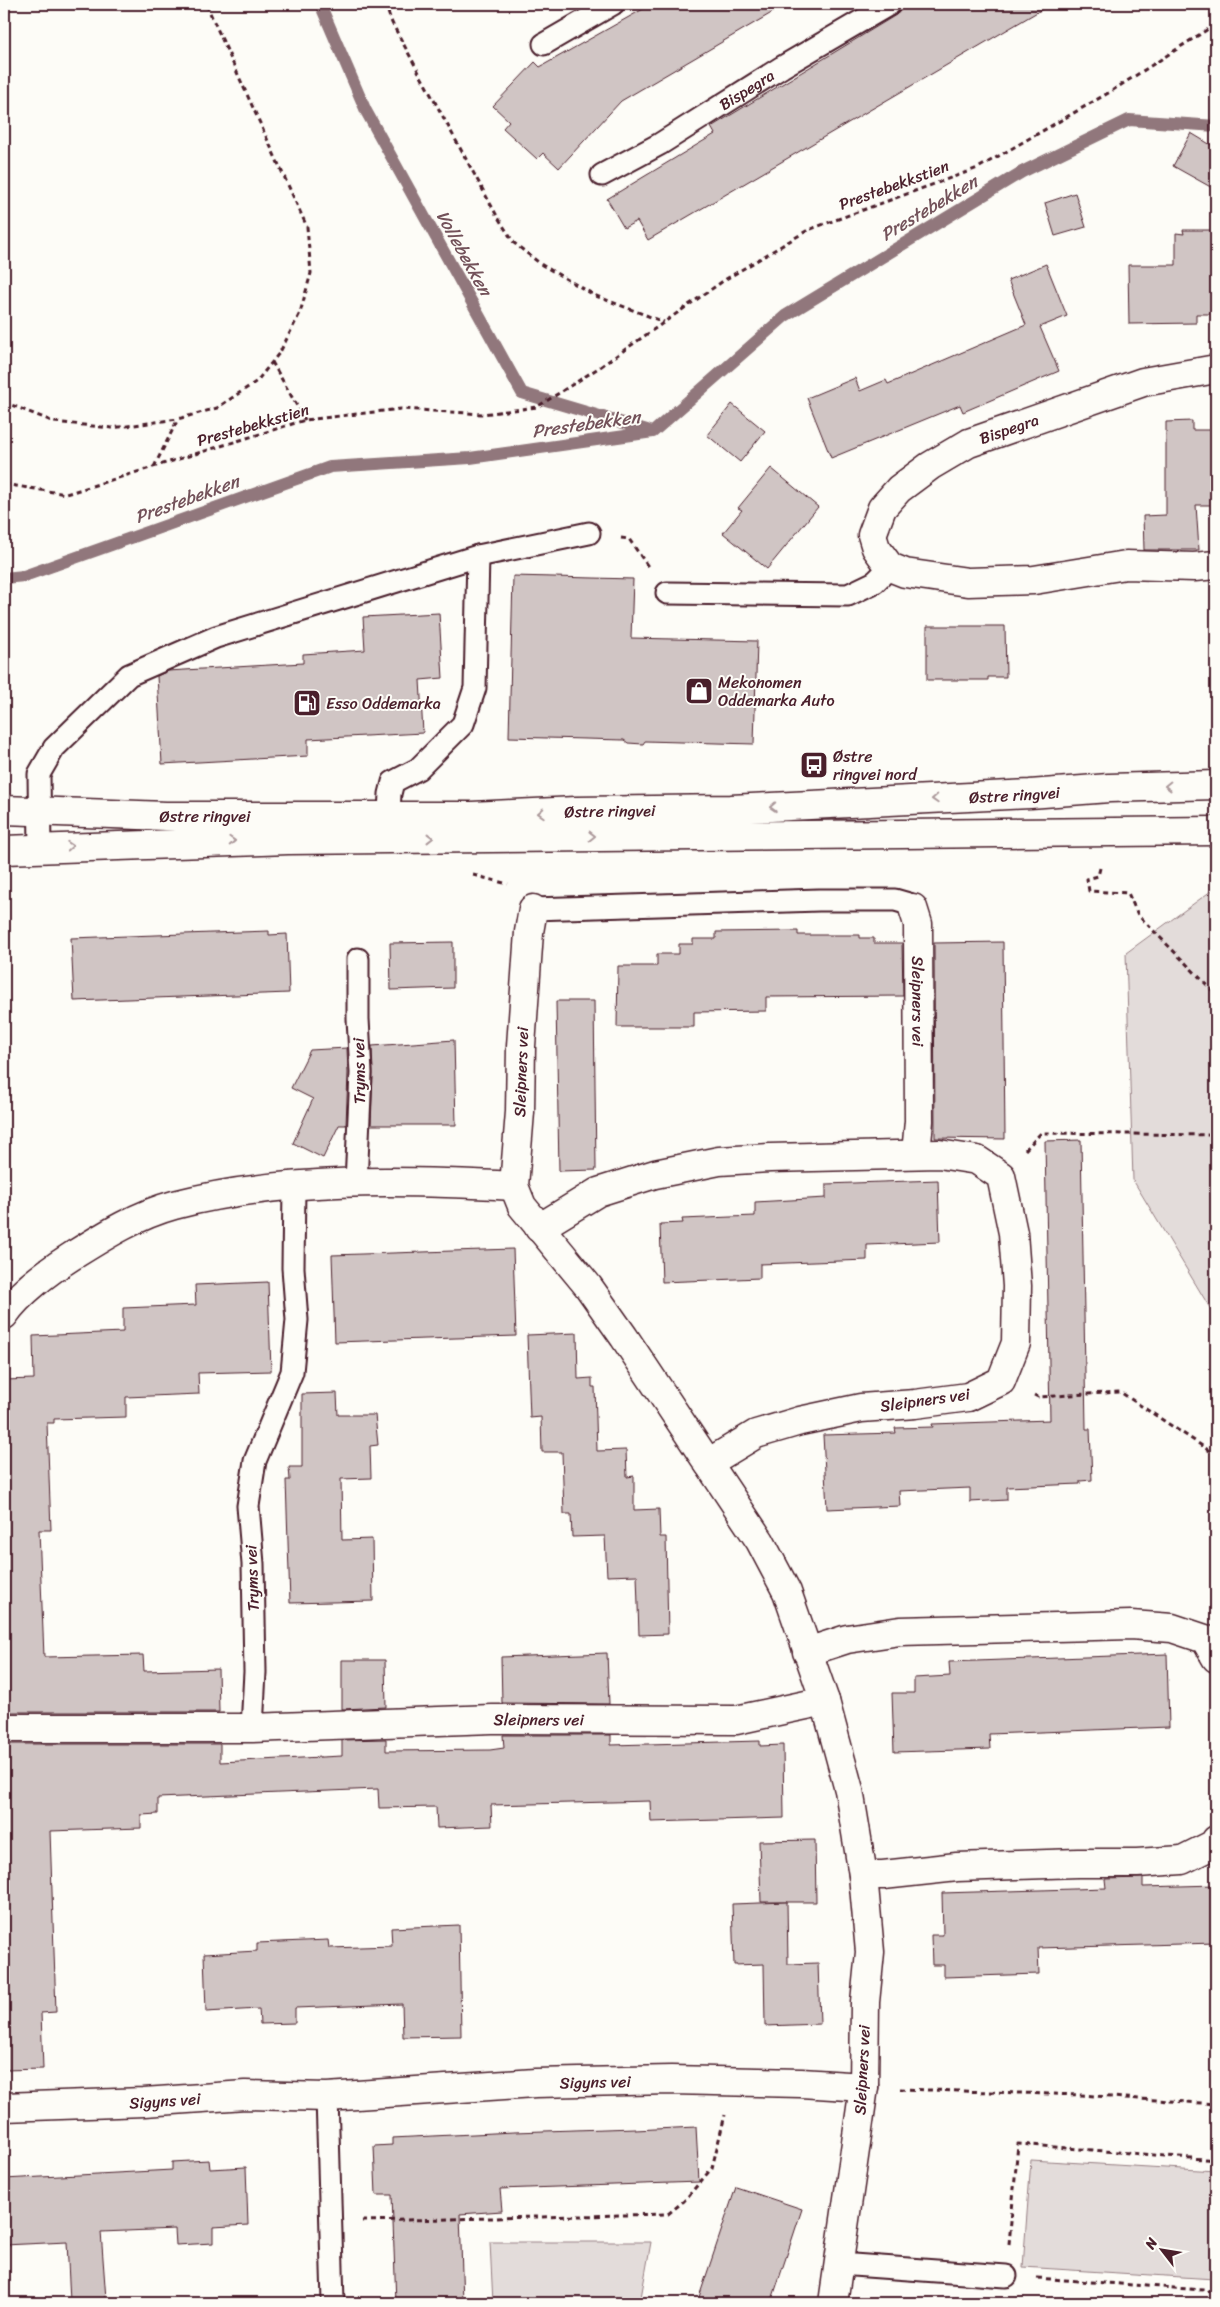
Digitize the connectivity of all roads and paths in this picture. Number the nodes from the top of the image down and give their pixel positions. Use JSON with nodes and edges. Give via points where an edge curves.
{"nodes":[{"id":1,"x":206,"y":4,"type":"edge"},
{"id":2,"x":385,"y":4,"type":"edge"},
{"id":3,"x":613,"y":4,"type":"edge"},
{"id":4,"x":890,"y":4,"type":"edge"},
{"id":5,"x":1216,"y":24,"type":"edge"},
{"id":6,"x":544,"y":44,"type":"dead end"},
{"id":7,"x":602,"y":175,"type":"dead end"},
{"id":8,"x":664,"y":322,"type":"junction"},
{"id":9,"x":272,"y":362,"type":"junction"},
{"id":10,"x":1216,"y":369,"type":"edge"},
{"id":11,"x":4,"y":402,"type":"edge"},
{"id":12,"x":178,"y":419,"type":"junction"},
{"id":13,"x":305,"y":420,"type":"junction"},
{"id":14,"x":154,"y":468,"type":"junction"},
{"id":15,"x":4,"y":484,"type":"edge"},
{"id":16,"x":589,"y":533,"type":"joint"},
{"id":17,"x":478,"y":556,"type":"junction"},
{"id":18,"x":1216,"y":565,"type":"edge"},
{"id":19,"x":890,"y":567,"type":"junction"},
{"id":20,"x":667,"y":593,"type":"joint"},
{"id":21,"x":1216,"y":785,"type":"edge"},
{"id":22,"x":4,"y":810,"type":"edge"},
{"id":23,"x":41,"y":812,"type":"junction"},
{"id":24,"x":388,"y":826,"type":"junction"},
{"id":25,"x":1216,"y":830,"type":"edge"},
{"id":26,"x":40,"y":848,"type":"junction"},
{"id":27,"x":4,"y":850,"type":"edge"},
{"id":28,"x":1102,"y":861,"type":"dead end"},
{"id":29,"x":913,"y":908,"type":"joint"},
{"id":30,"x":533,"y":909,"type":"joint"},
{"id":31,"x":358,"y":959,"type":"dead end"},
{"id":32,"x":1216,"y":994,"type":"edge"},
{"id":33,"x":1216,"y":1135,"type":"edge"},
{"id":34,"x":916,"y":1154,"type":"junction"},
{"id":35,"x":1001,"y":1176,"type":"junction"},
{"id":36,"x":356,"y":1183,"type":"junction"},
{"id":37,"x":514,"y":1186,"type":"junction"},
{"id":38,"x":294,"y":1187,"type":"junction"},
{"id":39,"x":539,"y":1228,"type":"junction"},
{"id":40,"x":4,"y":1315,"type":"edge"},
{"id":41,"x":1000,"y":1381,"type":"junction"},
{"id":42,"x":1216,"y":1455,"type":"edge"},
{"id":43,"x":708,"y":1464,"type":"junction"},
{"id":44,"x":807,"y":1652,"type":"junction"},
{"id":45,"x":1216,"y":1658,"type":"edge"},
{"id":46,"x":825,"y":1701,"type":"junction"},
{"id":47,"x":4,"y":1728,"type":"edge"},
{"id":48,"x":252,"y":1728,"type":"junction"},
{"id":49,"x":1216,"y":1840,"type":"edge"},
{"id":50,"x":863,"y":1875,"type":"junction"},
{"id":51,"x":733,"y":2081,"type":"junction"},
{"id":52,"x":864,"y":2087,"type":"junction"},
{"id":53,"x":327,"y":2097,"type":"junction"},
{"id":54,"x":1216,"y":2104,"type":"edge"},
{"id":55,"x":4,"y":2107,"type":"edge"},
{"id":56,"x":1216,"y":2160,"type":"edge"},
{"id":57,"x":332,"y":2222,"type":"junction"},
{"id":58,"x":839,"y":2264,"type":"junction"},
{"id":59,"x":1006,"y":2276,"type":"junction"},
{"id":60,"x":1216,"y":2291,"type":"edge"},
{"id":61,"x":333,"y":2302,"type":"edge"},
{"id":62,"x":833,"y":2303,"type":"edge"}],
"edges":[{"from":1,"to":9,"type":"path","via":[[307,227],[311,273],[300,313]]},
{"from":2,"to":8,"type":"path","via":[[392,23],[514,243],[542,265],[596,296]]},
{"from":3,"to":6,"type":"lane"},
{"from":4,"to":7,"type":"lane","name":"Bispegra","via":[[660,144]]},
{"from":5,"to":8,"type":"path","name":"Prestebekkstien","via":[[1110,92],[978,168],[808,230],[726,278]]},
{"from":8,"to":13,"type":"path","name":"Prestebekkstien","via":[[537,406],[483,414],[401,409]]},
{"from":9,"to":12,"type":"path","via":[[257,381],[217,408]]},
{"from":9,"to":13,"type":"path"},
{"from":10,"to":19,"type":"street","name":"Bispegra","via":[[1134,385],[969,444],[930,466],[899,489],[882,508],[872,535],[876,548]]},
{"from":11,"to":12,"type":"path","via":[[54,422],[112,428]]},
{"from":12,"to":14,"type":"path"},
{"from":13,"to":14,"type":"path","name":"Prestebekkstien"},
{"from":14,"to":15,"type":"path","name":"Prestebekkstien","via":[[66,494]]},
{"from":16,"to":17,"type":"lane"},
{"from":16,"to":20,"type":"path","via":[[629,539]]},
{"from":17,"to":23,"type":"lane","via":[[216,637],[129,675],[54,748],[39,774]]},
{"from":17,"to":24,"type":"lane","via":[[475,688],[463,724],[418,769],[393,782]]},
{"from":18,"to":19,"type":"street","via":[[1126,565],[1034,580],[968,582],[905,573]]},
{"from":19,"to":20,"type":"lane","via":[[875,582],[848,595]]},
{"from":21,"to":24,"type":"street","name":"Østre ringvei","one_way":true,"via":[[732,809],[472,816]]},
{"from":22,"to":23,"type":"street","name":"Østre ringvei"},
{"from":23,"to":24,"type":"street","name":"Østre ringvei"},
{"from":23,"to":26,"type":"lane"},
{"from":24,"to":25,"type":"street","name":"Østre ringvei","one_way":true,"via":[[791,834]]},
{"from":26,"to":24,"type":"street","name":"Østre ringvei","one_way":true},
{"from":26,"to":27,"type":"street","name":"Østre ringvei"},
{"from":28,"to":32,"type":"path","via":[[1098,876],[1088,879],[1089,891],[1128,893],[1138,916]]},
{"from":29,"to":30,"type":"lane","via":[[895,900]]},
{"from":29,"to":34,"type":"street","name":"Sleipners vei","via":[[918,934],[919,1121]]},
{"from":30,"to":37,"type":"street","name":"Sleipners vei","via":[[521,1046]]},
{"from":31,"to":36,"type":"lane","name":"Tryms vei","via":[[360,1073]]},
{"from":33,"to":35,"type":"path","via":[[1041,1133]]},
{"from":34,"to":35,"type":"street","via":[[977,1160]]},
{"from":34,"to":39,"type":"street","via":[[719,1161],[655,1174],[598,1192]]},
{"from":35,"to":41,"type":"street","via":[[1013,1233],[1017,1286],[1016,1343]]},
{"from":36,"to":37,"type":"street","via":[[447,1182]]},
{"from":36,"to":38,"type":"street"},
{"from":37,"to":39,"type":"street","name":"Sleipners vei","via":[[522,1206]]},
{"from":38,"to":40,"type":"street","via":[[243,1192],[173,1205],[113,1230],[52,1269]]},
{"from":38,"to":48,"type":"lane","name":"Tryms vei","via":[[296,1320],[292,1372],[255,1461],[248,1506],[255,1662]]},
{"from":39,"to":43,"type":"street","name":"Sleipners vei","via":[[588,1286]]},
{"from":41,"to":42,"type":"path","via":[[1038,1397],[1120,1392]]},
{"from":41,"to":43,"type":"street","name":"Sleipners vei","via":[[968,1397],[861,1408],[800,1421],[756,1434]]},
{"from":43,"to":44,"type":"street","name":"Sleipners vei","via":[[760,1541],[787,1592]]},
{"from":44,"to":45,"type":"street","via":[[847,1639],[900,1631],[1131,1625],[1172,1628],[1205,1639]]},
{"from":44,"to":46,"type":"street","name":"Sleipners vei"},
{"from":46,"to":48,"type":"street","name":"Sleipners vei","via":[[736,1720],[492,1719]]},
{"from":46,"to":50,"type":"street","name":"Sleipners vei","via":[[850,1790]]},
{"from":47,"to":48,"type":"street"},
{"from":49,"to":50,"type":"street","via":[[1182,1860],[957,1867]]},
{"from":50,"to":52,"type":"street","name":"Sleipners vei","via":[[870,1952],[865,2002]]},
{"from":51,"to":52,"type":"street","name":"Sigyns vei"},
{"from":51,"to":53,"type":"street","name":"Sigyns vei","via":[[535,2083]]},
{"from":51,"to":57,"type":"path","via":[[712,2168],[684,2201],[668,2214]]},
{"from":52,"to":54,"type":"path"},
{"from":52,"to":58,"type":"street","name":"Sleipners vei"},
{"from":53,"to":55,"type":"street","name":"Sigyns vei","via":[[245,2095]]},
{"from":53,"to":57,"type":"lane"},
{"from":56,"to":59,"type":"path","via":[[1018,2144]]},
{"from":57,"to":61,"type":"lane"},
{"from":58,"to":59,"type":"lane"},
{"from":58,"to":62,"type":"street","name":"Sleipners vei"},
{"from":59,"to":60,"type":"path"}]}
